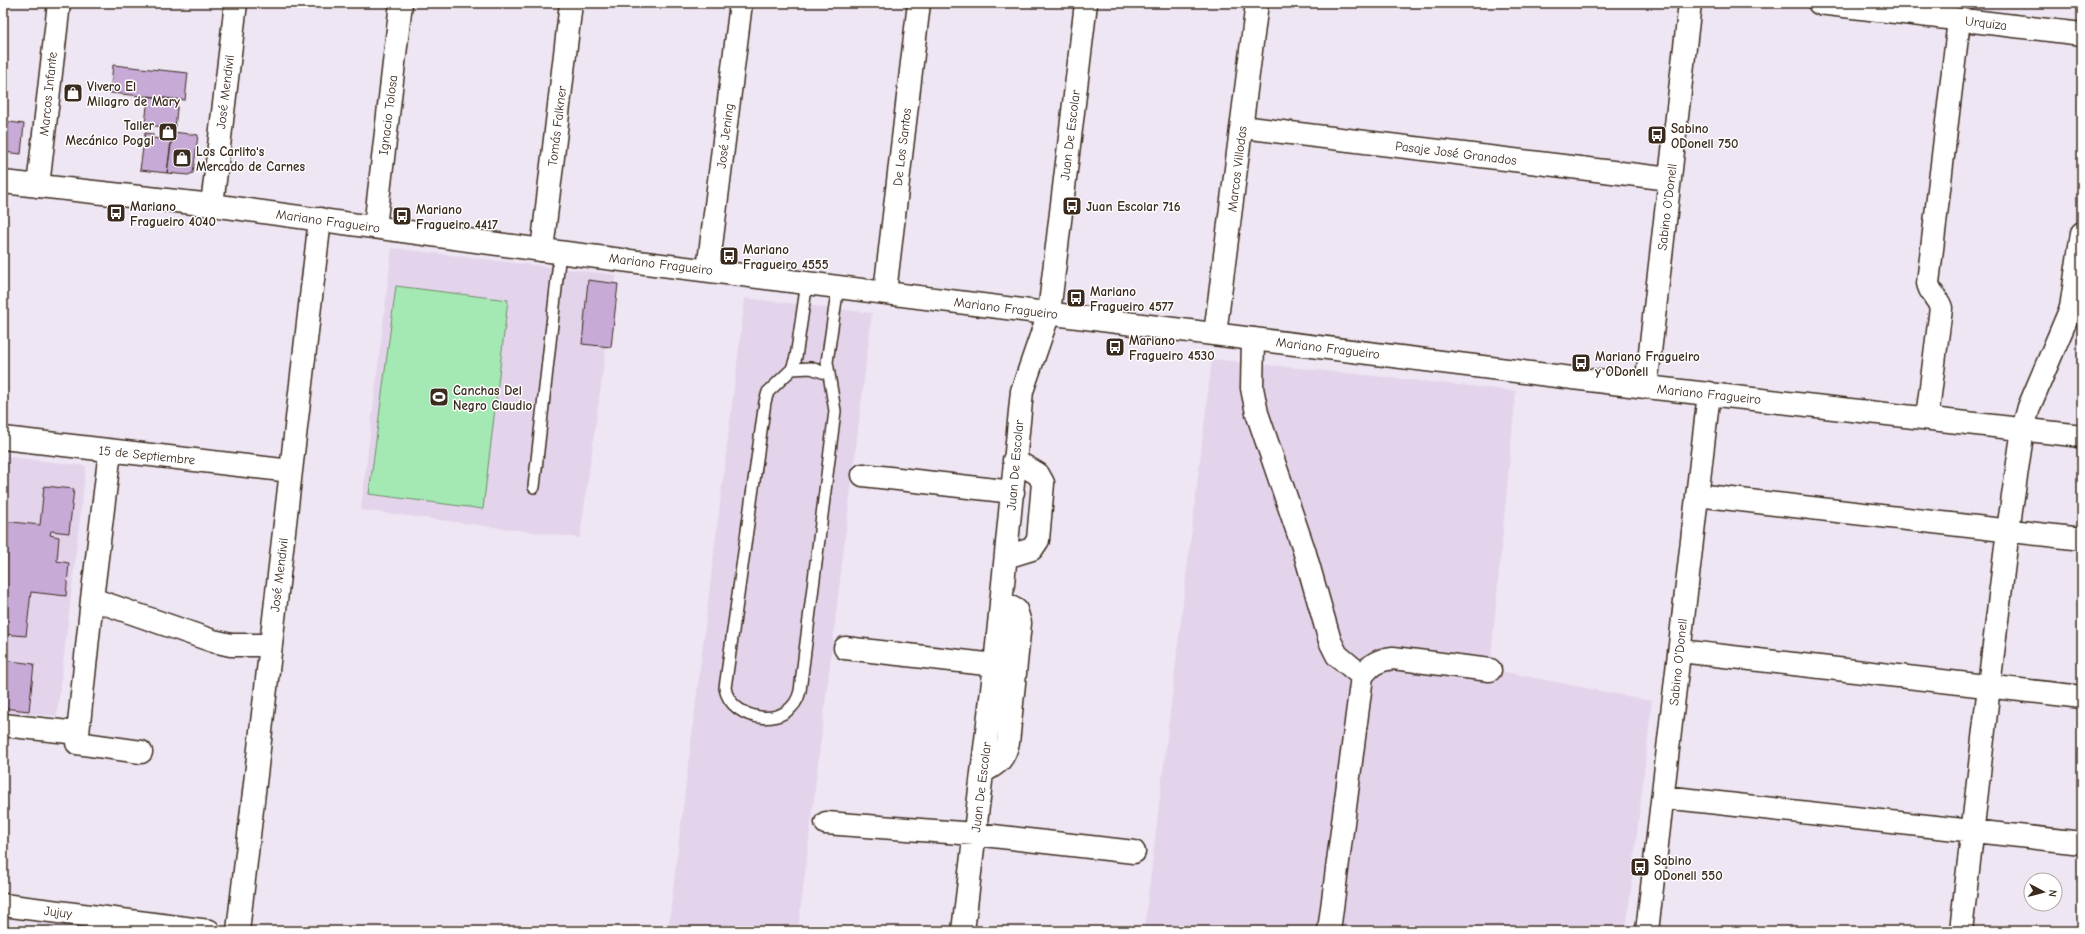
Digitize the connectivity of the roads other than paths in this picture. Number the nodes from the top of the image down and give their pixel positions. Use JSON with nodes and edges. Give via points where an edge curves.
{"nodes":[{"id":1,"x":59,"y":3,"type":"edge"},
{"id":2,"x":236,"y":3,"type":"edge"},
{"id":3,"x":401,"y":3,"type":"edge"},
{"id":4,"x":572,"y":3,"type":"edge"},
{"id":5,"x":741,"y":3,"type":"edge"},
{"id":6,"x":919,"y":3,"type":"edge"},
{"id":7,"x":1086,"y":3,"type":"edge"},
{"id":8,"x":1258,"y":3,"type":"edge"},
{"id":9,"x":1690,"y":3,"type":"edge"},
{"id":10,"x":1819,"y":3,"type":"edge"},
{"id":11,"x":1959,"y":20,"type":"junction"},
{"id":12,"x":2082,"y":34,"type":"edge"},
{"id":13,"x":1242,"y":127,"type":"junction"},
{"id":14,"x":1670,"y":179,"type":"junction"},
{"id":15,"x":3,"y":182,"type":"edge"},
{"id":16,"x":38,"y":186,"type":"junction"},
{"id":17,"x":212,"y":206,"type":"junction"},
{"id":18,"x":320,"y":219,"type":"junction"},
{"id":19,"x":375,"y":227,"type":"junction"},
{"id":20,"x":2082,"y":233,"type":"edge"},
{"id":21,"x":551,"y":251,"type":"junction"},
{"id":22,"x":708,"y":270,"type":"junction"},
{"id":23,"x":808,"y":282,"type":"junction"},
{"id":24,"x":2079,"y":282,"type":"edge"},
{"id":25,"x":838,"y":286,"type":"junction"},
{"id":26,"x":885,"y":292,"type":"junction"},
{"id":27,"x":1049,"y":313,"type":"junction"},
{"id":28,"x":1216,"y":334,"type":"junction"},
{"id":29,"x":1253,"y":339,"type":"junction"},
{"id":30,"x":792,"y":369,"type":"junction"},
{"id":31,"x":828,"y":374,"type":"junction"},
{"id":32,"x":1646,"y":387,"type":"junction"},
{"id":33,"x":1709,"y":394,"type":"junction"},
{"id":34,"x":1927,"y":418,"type":"junction"},
{"id":35,"x":2023,"y":429,"type":"junction"},
{"id":36,"x":2082,"y":436,"type":"edge"},
{"id":37,"x":3,"y":438,"type":"edge"},
{"id":38,"x":110,"y":451,"type":"junction"},
{"id":39,"x":1014,"y":460,"type":"junction"},
{"id":40,"x":291,"y":471,"type":"junction"},
{"id":41,"x":863,"y":475,"type":"dead end"},
{"id":42,"x":534,"y":487,"type":"dead end"},
{"id":43,"x":1013,"y":492,"type":"junction"},
{"id":44,"x":1697,"y":495,"type":"junction"},
{"id":45,"x":2008,"y":530,"type":"junction"},
{"id":46,"x":2082,"y":539,"type":"edge"},
{"id":47,"x":1006,"y":557,"type":"junction"},
{"id":48,"x":92,"y":599,"type":"junction"},
{"id":49,"x":1001,"y":602,"type":"junction"},
{"id":50,"x":270,"y":645,"type":"junction"},
{"id":51,"x":845,"y":648,"type":"dead end"},
{"id":52,"x":1680,"y":651,"type":"junction"},
{"id":53,"x":995,"y":665,"type":"junction"},
{"id":54,"x":1490,"y":670,"type":"dead end"},
{"id":55,"x":1362,"y":676,"type":"junction"},
{"id":56,"x":1989,"y":686,"type":"junction"},
{"id":57,"x":2082,"y":697,"type":"edge"},
{"id":58,"x":3,"y":725,"type":"edge"},
{"id":59,"x":78,"y":732,"type":"junction"},
{"id":60,"x":141,"y":752,"type":"dead end"},
{"id":61,"x":982,"y":772,"type":"junction"},
{"id":62,"x":1664,"y":797,"type":"junction"},
{"id":63,"x":826,"y":823,"type":"dead end"},
{"id":64,"x":1973,"y":830,"type":"junction"},
{"id":65,"x":975,"y":834,"type":"junction"},
{"id":66,"x":2082,"y":843,"type":"edge"},
{"id":67,"x":1134,"y":852,"type":"dead end"},
{"id":68,"x":3,"y":905,"type":"edge"},
{"id":69,"x":209,"y":931,"type":"edge"},
{"id":70,"x":238,"y":931,"type":"edge"},
{"id":71,"x":963,"y":931,"type":"edge"},
{"id":72,"x":1329,"y":931,"type":"edge"},
{"id":73,"x":1647,"y":931,"type":"edge"},
{"id":74,"x":1961,"y":931,"type":"edge"}],
"edges":[{"from":1,"to":16,"type":"street","name":"Marcos Infante"},
{"from":2,"to":17,"type":"street","name":"José Mendivil"},
{"from":3,"to":19,"type":"street","name":"Ignacio Tolosa"},
{"from":4,"to":21,"type":"street","name":"Tomás Falkner"},
{"from":5,"to":22,"type":"street","name":"José Jening"},
{"from":6,"to":26,"type":"street","name":"De Los Santos"},
{"from":7,"to":27,"type":"street","name":"Juan De Escolar"},
{"from":8,"to":13,"type":"street","name":"Marcos Villodas"},
{"from":9,"to":14,"type":"street","name":"Sabino O'Donell"},
{"from":10,"to":11,"type":"street","name":"Urquiza"},
{"from":11,"to":12,"type":"street","name":"Urquiza"},
{"from":11,"to":34,"type":"street","via":[[1928,283],[1930,292],[1941,308]]},
{"from":13,"to":14,"type":"street","name":"Pasaje José Granados"},
{"from":13,"to":28,"type":"street","name":"Marcos Villodas"},
{"from":14,"to":32,"type":"street","name":"Sabino O'Donell"},
{"from":15,"to":16,"type":"street","name":"Mariano Fragueiro"},
{"from":16,"to":17,"type":"street","name":"Mariano Fragueiro"},
{"from":17,"to":18,"type":"street","name":"Mariano Fragueiro"},
{"from":18,"to":19,"type":"street","name":"Mariano Fragueiro"},
{"from":18,"to":40,"type":"street","name":"José Mendivil"},
{"from":19,"to":21,"type":"street","name":"Mariano Fragueiro"},
{"from":20,"to":24,"type":"street"},
{"from":21,"to":22,"type":"street","name":"Mariano Fragueiro"},
{"from":21,"to":42,"type":"lane"},
{"from":22,"to":23,"type":"street","name":"Mariano Fragueiro"},
{"from":23,"to":25,"type":"street","name":"Mariano Fragueiro"},
{"from":23,"to":30,"type":"lane"},
{"from":24,"to":35,"type":"street"},
{"from":25,"to":26,"type":"street","name":"Mariano Fragueiro"},
{"from":25,"to":31,"type":"lane","via":[[827,362]]},
{"from":26,"to":27,"type":"street","name":"Mariano Fragueiro"},
{"from":27,"to":28,"type":"street","name":"Mariano Fragueiro"},
{"from":27,"to":39,"type":"street","name":"Juan De Escolar","via":[[1022,391]]},
{"from":28,"to":29,"type":"street","name":"Mariano Fragueiro"},
{"from":29,"to":32,"type":"street","name":"Mariano Fragueiro"},
{"from":29,"to":55,"type":"street","via":[[1252,388],[1257,413],[1304,550],[1330,641],[1337,655]]},
{"from":30,"to":31,"type":"lane","via":[[811,368]]},
{"from":30,"to":31,"type":"lane","via":[[768,392],[765,402],[725,688],[727,698],[734,706],[748,714],[764,718],[780,716],[791,710],[798,702],[835,411]]},
{"from":32,"to":33,"type":"street","name":"Mariano Fragueiro"},
{"from":33,"to":34,"type":"street","name":"Mariano Fragueiro"},
{"from":33,"to":44,"type":"street","name":"Sabino O'Donell"},
{"from":34,"to":35,"type":"street","name":"Mariano Fragueiro"},
{"from":35,"to":36,"type":"street","name":"Mariano Fragueiro"},
{"from":35,"to":45,"type":"street"},
{"from":37,"to":38,"type":"street","name":"15 de Septiembre"},
{"from":38,"to":40,"type":"street","name":"15 de Septiembre"},
{"from":38,"to":48,"type":"street"},
{"from":39,"to":43,"type":"street","name":"Juan De Escolar"},
{"from":39,"to":47,"type":"street","via":[[1038,474],[1044,483],[1038,540],[1032,549]]},
{"from":40,"to":50,"type":"street","name":"José Mendivil"},
{"from":41,"to":43,"type":"street"},
{"from":43,"to":47,"type":"street","name":"Juan De Escolar"},
{"from":44,"to":45,"type":"street"},
{"from":44,"to":52,"type":"street","name":"Sabino O'Donell"},
{"from":45,"to":46,"type":"street"},
{"from":45,"to":56,"type":"street"},
{"from":47,"to":49,"type":"street","name":"Juan De Escolar"},
{"from":48,"to":50,"type":"street","via":[[213,641],[231,645]]},
{"from":48,"to":59,"type":"street"},
{"from":49,"to":53,"type":"street","name":"Juan De Escolar"},
{"from":49,"to":61,"type":"street","via":[[1016,610],[1020,623],[1008,744],[1004,757]]},
{"from":50,"to":70,"type":"street","name":"José Mendivil"},
{"from":51,"to":53,"type":"street"},
{"from":52,"to":56,"type":"street"},
{"from":52,"to":62,"type":"street","name":"Sabino O'Donell"},
{"from":53,"to":61,"type":"street","name":"Juan De Escolar"},
{"from":54,"to":55,"type":"street","via":[[1393,658],[1379,660],[1368,667]]},
{"from":55,"to":72,"type":"street"},
{"from":56,"to":57,"type":"street"},
{"from":56,"to":64,"type":"street"},
{"from":58,"to":59,"type":"street"},
{"from":59,"to":60,"type":"street","via":[[77,743]]},
{"from":61,"to":65,"type":"street","name":"Juan De Escolar"},
{"from":62,"to":64,"type":"street"},
{"from":62,"to":73,"type":"street","name":"Sabino O'Donell"},
{"from":63,"to":65,"type":"street"},
{"from":64,"to":66,"type":"street"},
{"from":64,"to":74,"type":"street"},
{"from":65,"to":67,"type":"street"},
{"from":65,"to":71,"type":"street","name":"Juan De Escolar"},
{"from":68,"to":69,"type":"street","name":"Jujuy"}]}
